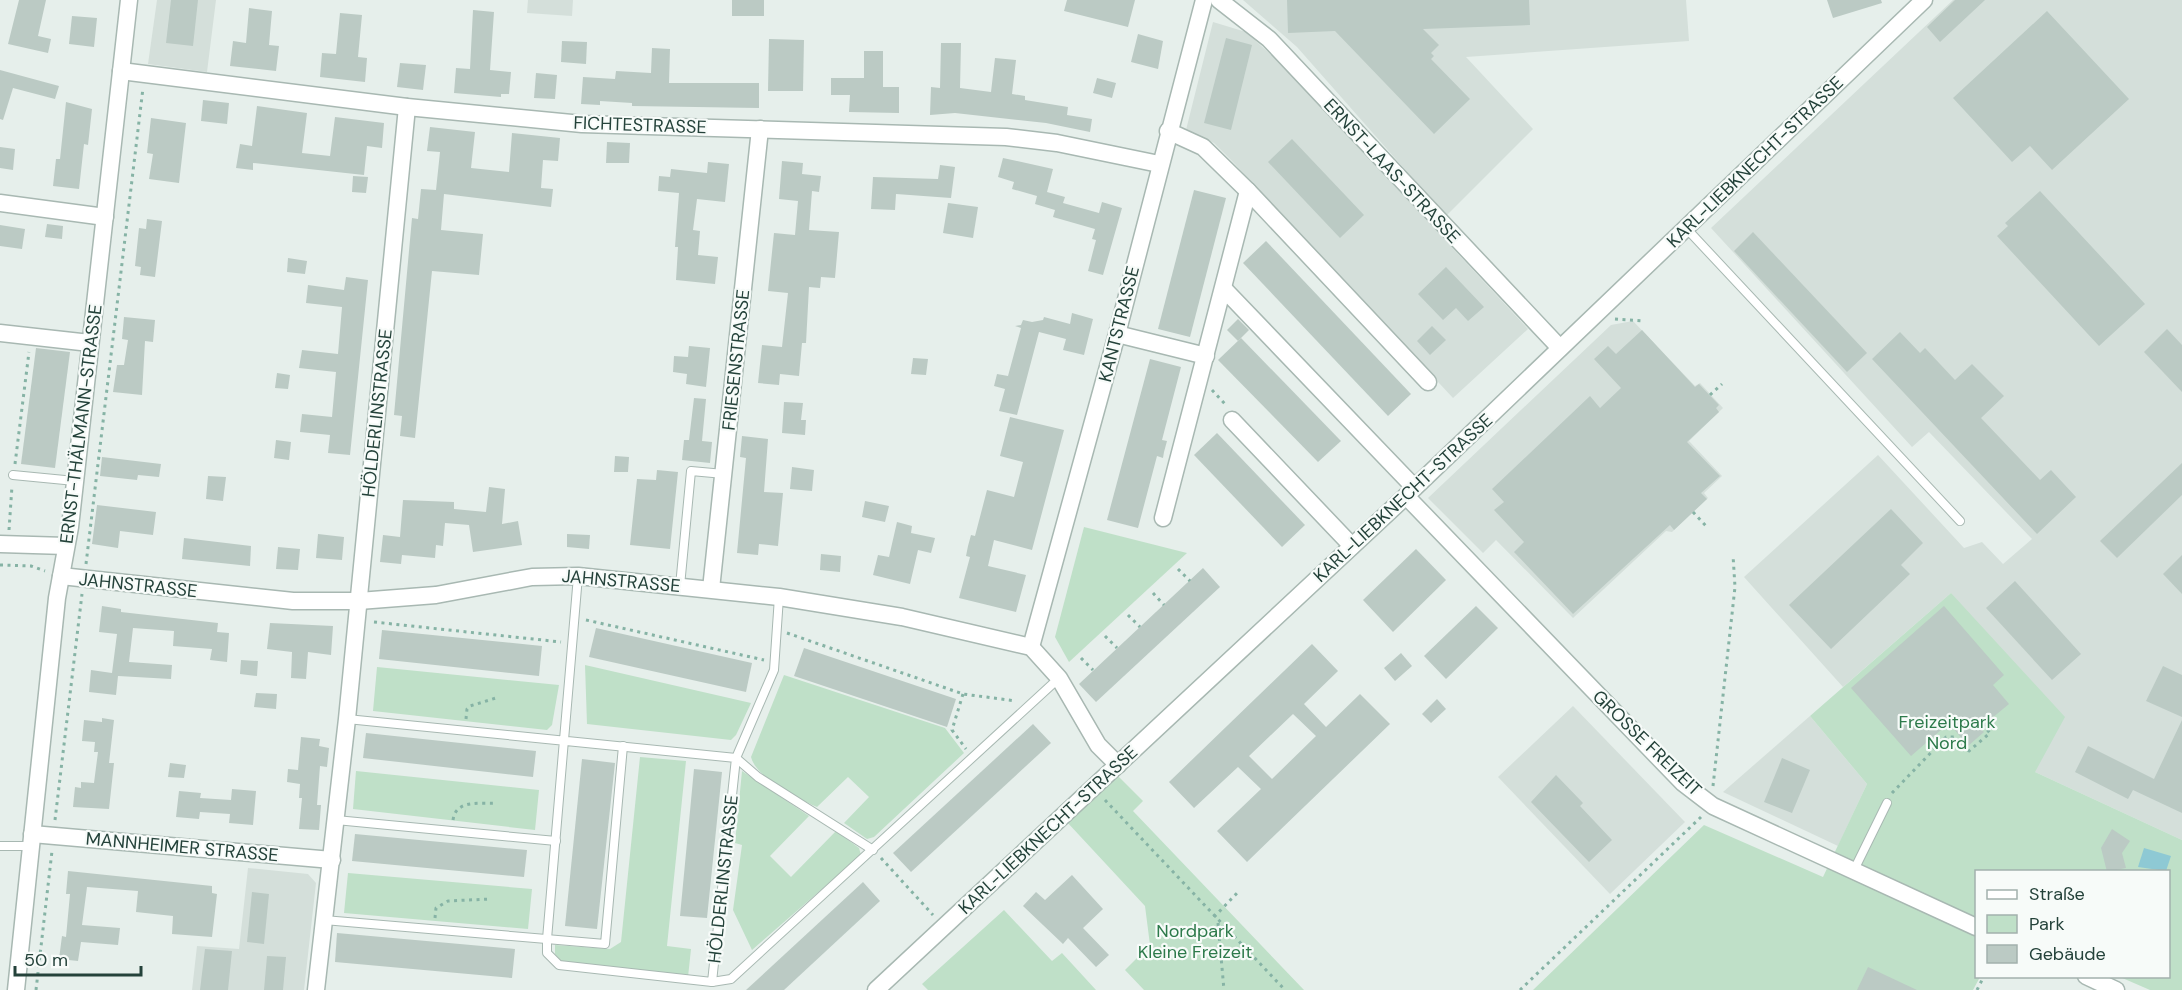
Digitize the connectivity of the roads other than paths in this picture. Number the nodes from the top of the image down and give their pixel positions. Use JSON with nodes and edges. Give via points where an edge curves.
{"nodes":[{"id":1,"x":129,"y":0,"type":"edge"},
{"id":2,"x":1204,"y":0,"type":"edge"},
{"id":3,"x":1219,"y":0,"type":"edge"},
{"id":4,"x":1924,"y":0,"type":"edge"},
{"id":5,"x":121,"y":71,"type":"junction"},
{"id":6,"x":407,"y":107,"type":"junction"},
{"id":7,"x":760,"y":129,"type":"junction"},
{"id":8,"x":1168,"y":130,"type":"junction"},
{"id":9,"x":1159,"y":164,"type":"junction"},
{"id":10,"x":1248,"y":191,"type":"junction"},
{"id":11,"x":0,"y":203,"type":"edge"},
{"id":12,"x":105,"y":217,"type":"junction"},
{"id":13,"x":1686,"y":228,"type":"junction"},
{"id":14,"x":1224,"y":290,"type":"junction"},
{"id":15,"x":0,"y":333,"type":"edge"},
{"id":16,"x":1117,"y":334,"type":"junction"},
{"id":17,"x":90,"y":343,"type":"junction"},
{"id":18,"x":1560,"y":348,"type":"junction"},
{"id":19,"x":1206,"y":356,"type":"junction"},
{"id":20,"x":1428,"y":382,"type":"dead end"},
{"id":21,"x":1232,"y":420,"type":"road end"},
{"id":22,"x":724,"y":474,"type":"junction"},
{"id":23,"x":13,"y":475,"type":"road end"},
{"id":24,"x":75,"y":481,"type":"junction"},
{"id":25,"x":1410,"y":492,"type":"junction"},
{"id":26,"x":1163,"y":518,"type":"dead end"},
{"id":27,"x":1960,"y":521,"type":"dead end"},
{"id":28,"x":4,"y":537,"type":"edge"},
{"id":29,"x":66,"y":546,"type":"junction"},
{"id":30,"x":1352,"y":546,"type":"junction"},
{"id":31,"x":61,"y":576,"type":"junction"},
{"id":32,"x":578,"y":576,"type":"junction"},
{"id":33,"x":680,"y":585,"type":"junction"},
{"id":34,"x":711,"y":590,"type":"junction"},
{"id":35,"x":778,"y":597,"type":"junction"},
{"id":36,"x":359,"y":601,"type":"junction"},
{"id":37,"x":1030,"y":647,"type":"junction"},
{"id":38,"x":1059,"y":678,"type":"junction"},
{"id":39,"x":347,"y":719,"type":"junction"},
{"id":40,"x":565,"y":740,"type":"junction"},
{"id":41,"x":623,"y":746,"type":"junction"},
{"id":42,"x":736,"y":758,"type":"junction"},
{"id":43,"x":1118,"y":765,"type":"junction"},
{"id":44,"x":1887,"y":802,"type":"road end"},
{"id":45,"x":336,"y":820,"type":"junction"},
{"id":46,"x":32,"y":840,"type":"junction"},
{"id":47,"x":556,"y":841,"type":"junction"},
{"id":48,"x":0,"y":846,"type":"edge"},
{"id":49,"x":873,"y":850,"type":"junction"},
{"id":50,"x":332,"y":860,"type":"junction"},
{"id":51,"x":1854,"y":870,"type":"junction"},
{"id":52,"x":324,"y":920,"type":"junction"},
{"id":53,"x":1975,"y":926,"type":"edge"},
{"id":54,"x":547,"y":939,"type":"junction"},
{"id":55,"x":2090,"y":978,"type":"edge"},
{"id":56,"x":712,"y":982,"type":"junction"},
{"id":57,"x":16,"y":990,"type":"edge"},
{"id":58,"x":316,"y":990,"type":"edge"},
{"id":59,"x":876,"y":990,"type":"edge"},
{"id":60,"x":2116,"y":990,"type":"edge"}],
"edges":[{"from":1,"to":5,"type":"street","name":"ERNST-THÄLMANN-STRASSE"},
{"from":2,"to":8,"type":"street","name":"KANTSTRASSE"},
{"from":3,"to":18,"type":"street","name":"ERNST-LAAS-STRASSE","via":[[1269,39]]},
{"from":4,"to":13,"type":"street","name":"KARL-LIEBKNECHT-STRASSE"},
{"from":5,"to":6,"type":"street","name":"FICHTESTRASSE"},
{"from":5,"to":12,"type":"street","name":"ERNST-THÄLMANN-STRASSE"},
{"from":6,"to":7,"type":"street","name":"FICHTESTRASSE","via":[[582,124]]},
{"from":6,"to":36,"type":"street","name":"HÖLDERLINSTRASSE"},
{"from":7,"to":9,"type":"street","name":"FICHTESTRASSE","via":[[1006,137]]},
{"from":7,"to":22,"type":"street","name":"FRIESENSTRASSE"},
{"from":8,"to":9,"type":"street","name":"KANTSTRASSE"},
{"from":8,"to":10,"type":"street","via":[[1203,147]]},
{"from":9,"to":16,"type":"street","name":"KANTSTRASSE"},
{"from":10,"to":14,"type":"street"},
{"from":10,"to":20,"type":"street"},
{"from":11,"to":12,"type":"street"},
{"from":12,"to":17,"type":"street","name":"ERNST-THÄLMANN-STRASSE"},
{"from":13,"to":18,"type":"street","name":"KARL-LIEBKNECHT-STRASSE"},
{"from":13,"to":27,"type":"lane"},
{"from":14,"to":19,"type":"street"},
{"from":14,"to":25,"type":"street"},
{"from":15,"to":17,"type":"street"},
{"from":16,"to":19,"type":"street"},
{"from":16,"to":37,"type":"street","name":"KANTSTRASSE"},
{"from":17,"to":24,"type":"street","name":"ERNST-THÄLMANN-STRASSE"},
{"from":18,"to":25,"type":"street","name":"KARL-LIEBKNECHT-STRASSE"},
{"from":19,"to":26,"type":"street"},
{"from":21,"to":30,"type":"street"},
{"from":22,"to":33,"type":"lane","via":[[691,471]]},
{"from":22,"to":34,"type":"street","name":"FRIESENSTRASSE"},
{"from":23,"to":24,"type":"lane"},
{"from":24,"to":29,"type":"street","name":"ERNST-THÄLMANN-STRASSE"},
{"from":25,"to":30,"type":"street","name":"KARL-LIEBKNECHT-STRASSE"},
{"from":25,"to":51,"type":"street","name":"GROSSE FREIZEIT","via":[[1683,783],[1713,806]]},
{"from":28,"to":29,"type":"street","name":"JAHNSTRASSE"},
{"from":29,"to":31,"type":"street","name":"ERNST-THÄLMANN-STRASSE"},
{"from":30,"to":43,"type":"street","name":"KARL-LIEBKNECHT-STRASSE"},
{"from":31,"to":36,"type":"street","name":"JAHNSTRASSE","via":[[292,601]]},
{"from":31,"to":46,"type":"street","name":"ERNST-THÄLMANN-STRASSE"},
{"from":32,"to":33,"type":"street","name":"JAHNSTRASSE"},
{"from":32,"to":36,"type":"street","name":"JAHNSTRASSE","via":[[532,577],[478,589]]},
{"from":32,"to":40,"type":"lane"},
{"from":33,"to":34,"type":"street","name":"JAHNSTRASSE"},
{"from":34,"to":35,"type":"street","name":"JAHNSTRASSE"},
{"from":35,"to":37,"type":"street","name":"JAHNSTRASSE","via":[[902,617]]},
{"from":35,"to":42,"type":"lane","name":"HÖLDERLINSTRASSE","via":[[775,662],[769,686]]},
{"from":36,"to":39,"type":"street","name":"HÖLDERLINSTRASSE"},
{"from":37,"to":38,"type":"street"},
{"from":38,"to":43,"type":"street","via":[[1098,745]]},
{"from":38,"to":49,"type":"lane"},
{"from":39,"to":40,"type":"lane"},
{"from":39,"to":45,"type":"street","name":"HÖLDERLINSTRASSE"},
{"from":40,"to":41,"type":"lane"},
{"from":40,"to":47,"type":"lane"},
{"from":41,"to":42,"type":"lane"},
{"from":41,"to":54,"type":"lane","via":[[604,944]]},
{"from":42,"to":49,"type":"lane","via":[[758,777]]},
{"from":42,"to":56,"type":"lane","name":"HÖLDERLINSTRASSE"},
{"from":43,"to":59,"type":"street","name":"KARL-LIEBKNECHT-STRASSE"},
{"from":44,"to":51,"type":"lane"},
{"from":45,"to":47,"type":"lane"},
{"from":45,"to":50,"type":"street","name":"HÖLDERLINSTRASSE"},
{"from":46,"to":48,"type":"lane"},
{"from":46,"to":50,"type":"street","name":"MANNHEIMER STRASSE","via":[[53,836]]},
{"from":46,"to":57,"type":"street","name":"ERNST-THÄLMANN-STRASSE"},
{"from":47,"to":54,"type":"lane"},
{"from":49,"to":56,"type":"lane","via":[[730,979]]},
{"from":50,"to":52,"type":"street","name":"HÖLDERLINSTRASSE"},
{"from":51,"to":53,"type":"street","name":"GROSSE FREIZEIT"},
{"from":52,"to":54,"type":"lane"},
{"from":52,"to":58,"type":"street","name":"HÖLDERLINSTRASSE"},
{"from":54,"to":56,"type":"lane","name":"HÖLDERLINSTRASSE","via":[[547,953],[559,965]]},
{"from":55,"to":60,"type":"street"}]}
